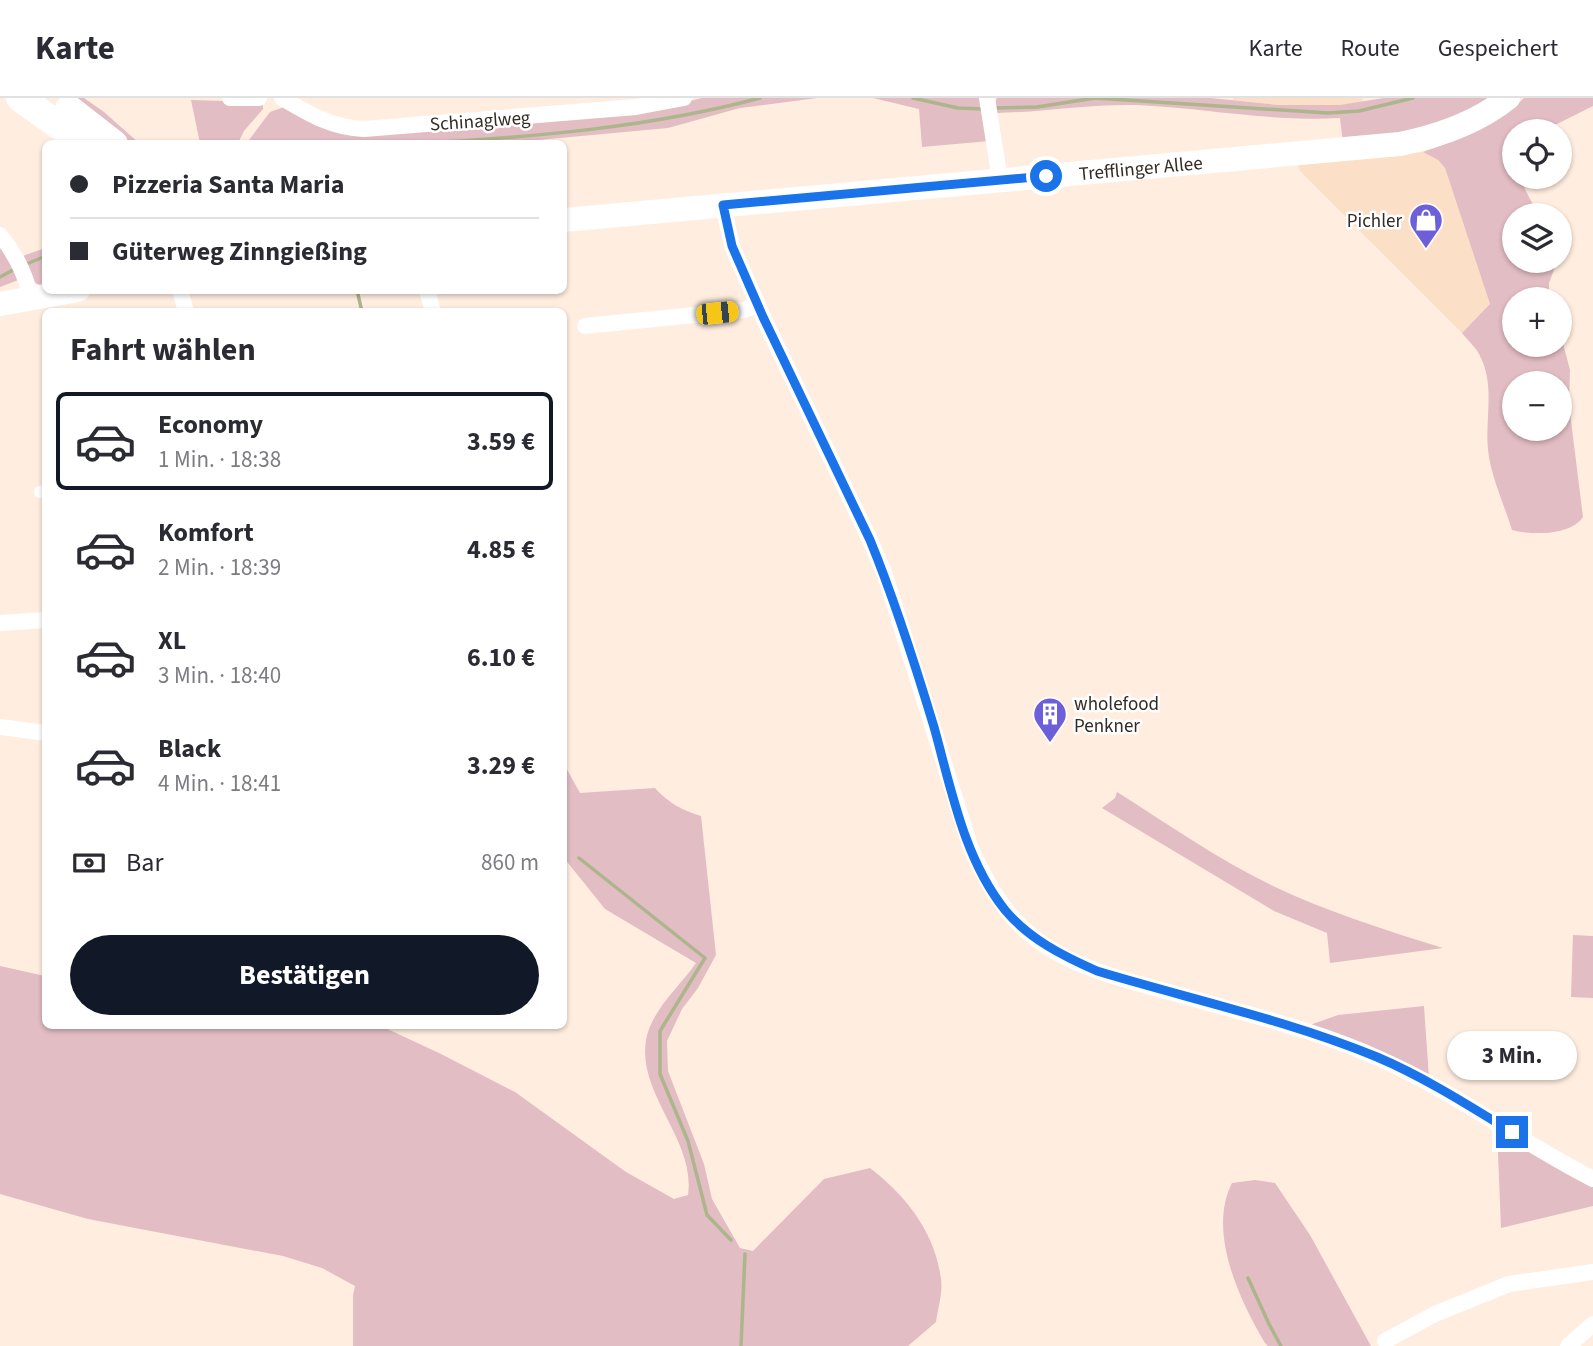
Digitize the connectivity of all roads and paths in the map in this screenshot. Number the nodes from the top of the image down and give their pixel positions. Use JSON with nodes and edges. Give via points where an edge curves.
{"nodes":[{"id":1,"x":19,"y":98,"type":"edge"},
{"id":2,"x":53,"y":98,"type":"edge"},
{"id":3,"x":230,"y":98,"type":"edge"},
{"id":4,"x":259,"y":98,"type":"edge"},
{"id":5,"x":282,"y":98,"type":"edge"},
{"id":6,"x":684,"y":98,"type":"edge"},
{"id":7,"x":987,"y":98,"type":"edge"},
{"id":8,"x":1508,"y":98,"type":"edge"},
{"id":9,"x":79,"y":140,"type":"edge"},
{"id":10,"x":110,"y":140,"type":"edge"},
{"id":11,"x":1000,"y":180,"type":"junction"},
{"id":12,"x":723,"y":210,"type":"junction"},
{"id":13,"x":567,"y":220,"type":"edge"},
{"id":14,"x":0,"y":235,"type":"edge"},
{"id":15,"x":28,"y":288,"type":"junction"},
{"id":16,"x":42,"y":289,"type":"edge"},
{"id":17,"x":0,"y":304,"type":"edge"},
{"id":18,"x":758,"y":305,"type":"junction"},
{"id":19,"x":585,"y":326,"type":"dead end"},
{"id":20,"x":42,"y":620,"type":"edge"},
{"id":21,"x":0,"y":623,"type":"edge"},
{"id":22,"x":0,"y":727,"type":"edge"},
{"id":23,"x":42,"y":732,"type":"edge"},
{"id":24,"x":1593,"y":1179,"type":"edge"},
{"id":25,"x":1593,"y":1272,"type":"edge"},
{"id":26,"x":1593,"y":1324,"type":"edge"},
{"id":27,"x":1385,"y":1341,"type":"dead end"},
{"id":28,"x":1568,"y":1346,"type":"edge"}],
"edges":[{"from":1,"to":9,"type":"highway"},
{"from":2,"to":10,"type":"highway"},
{"from":3,"to":4,"type":"street"},
{"from":5,"to":6,"type":"street","name":"Schinaglweg","via":[[329,124],[365,129],[636,107]]},
{"from":7,"to":11,"type":"street"},
{"from":8,"to":11,"type":"main road","name":"Trefflinger Allee","via":[[1470,121],[1424,139],[1370,148]]},
{"from":11,"to":12,"type":"main road","name":"Trefflinger Allee"},
{"from":12,"to":13,"type":"main road","name":"Trefflinger Allee"},
{"from":12,"to":18,"type":"street","via":[[732,246]]},
{"from":14,"to":15,"type":"street"},
{"from":15,"to":16,"type":"main road"},
{"from":15,"to":17,"type":"main road"},
{"from":18,"to":19,"type":"street"},
{"from":18,"to":24,"type":"street","via":[[885,575],[971,849],[998,899],[1024,930],[1097,971],[1285,1025],[1378,1058],[1442,1090]]},
{"from":20,"to":21,"type":"street"},
{"from":22,"to":23,"type":"street"},
{"from":25,"to":27,"type":"street","via":[[1509,1284]]},
{"from":26,"to":28,"type":"street"}]}
